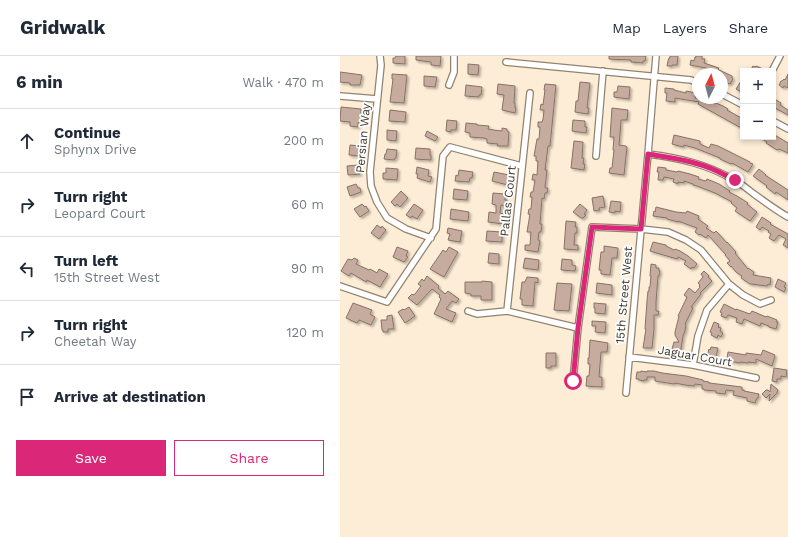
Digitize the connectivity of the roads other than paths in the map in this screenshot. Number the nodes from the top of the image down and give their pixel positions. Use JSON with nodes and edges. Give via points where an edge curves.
{"nodes":[{"id":1,"x":380,"y":56,"type":"edge"},
{"id":2,"x":454,"y":56,"type":"edge"},
{"id":3,"x":656,"y":56,"type":"edge"},
{"id":4,"x":780,"y":56,"type":"edge"},
{"id":5,"x":506,"y":62,"type":"dead end"},
{"id":6,"x":774,"y":68,"type":"edge"},
{"id":7,"x":603,"y":71,"type":"junction"},
{"id":8,"x":654,"y":76,"type":"junction"},
{"id":9,"x":692,"y":80,"type":"edge"},
{"id":10,"x":449,"y":85,"type":"dead end"},
{"id":11,"x":530,"y":93,"type":"dead end"},
{"id":12,"x":340,"y":96,"type":"edge"},
{"id":13,"x":728,"y":97,"type":"edge"},
{"id":14,"x":377,"y":99,"type":"junction"},
{"id":15,"x":741,"y":104,"type":"edge"},
{"id":16,"x":776,"y":123,"type":"edge"},
{"id":17,"x":788,"y":130,"type":"edge"},
{"id":18,"x":648,"y":154,"type":"junction"},
{"id":19,"x":596,"y":156,"type":"dead end"},
{"id":20,"x":522,"y":166,"type":"junction"},
{"id":21,"x":788,"y":216,"type":"edge"},
{"id":22,"x":641,"y":229,"type":"junction"},
{"id":23,"x":431,"y":238,"type":"junction"},
{"id":24,"x":729,"y":284,"type":"junction"},
{"id":25,"x":340,"y":286,"type":"edge"},
{"id":26,"x":771,"y":300,"type":"dead end"},
{"id":27,"x":468,"y":311,"type":"dead end"},
{"id":28,"x":508,"y":311,"type":"junction"},
{"id":29,"x":578,"y":328,"type":"junction"},
{"id":30,"x":629,"y":357,"type":"junction"},
{"id":31,"x":693,"y":365,"type":"junction"},
{"id":32,"x":756,"y":378,"type":"dead end"},
{"id":33,"x":573,"y":381,"type":"dead end"},
{"id":34,"x":626,"y":392,"type":"dead end"}],
"edges":[{"from":1,"to":14,"type":"street","name":"Persian Way"},
{"from":2,"to":10,"type":"street","via":[[454,72]]},
{"from":3,"to":8,"type":"street","name":"15th Street West"},
{"from":4,"to":6,"type":"street"},
{"from":5,"to":7,"type":"street"},
{"from":7,"to":8,"type":"street"},
{"from":7,"to":19,"type":"street"},
{"from":8,"to":9,"type":"street"},
{"from":8,"to":18,"type":"street","name":"15th Street West"},
{"from":11,"to":20,"type":"street","name":"Pallas Court"},
{"from":12,"to":14,"type":"street"},
{"from":13,"to":15,"type":"street"},
{"from":14,"to":23,"type":"street","name":"Persian Way","via":[[370,172],[371,186],[377,202],[387,218],[406,229]]},
{"from":16,"to":17,"type":"street"},
{"from":18,"to":21,"type":"street","via":[[693,162],[718,171]]},
{"from":18,"to":22,"type":"street","name":"15th Street West"},
{"from":20,"to":23,"type":"street","via":[[450,147],[443,156],[436,229]]},
{"from":20,"to":28,"type":"street","name":"Pallas Court"},
{"from":22,"to":24,"type":"street","via":[[668,232],[686,240],[701,250]]},
{"from":22,"to":29,"type":"street","via":[[592,227]]},
{"from":22,"to":30,"type":"street","name":"15th Street West"},
{"from":23,"to":25,"type":"street","via":[[387,302]]},
{"from":24,"to":26,"type":"street","via":[[760,304]]},
{"from":24,"to":31,"type":"street","via":[[707,310],[698,336]]},
{"from":27,"to":28,"type":"street","via":[[477,314]]},
{"from":28,"to":29,"type":"street"},
{"from":29,"to":33,"type":"street"},
{"from":30,"to":31,"type":"street","name":"Jaguar Court"},
{"from":30,"to":34,"type":"street","name":"15th Street West"},
{"from":31,"to":32,"type":"street","name":"Jaguar Court"}]}
